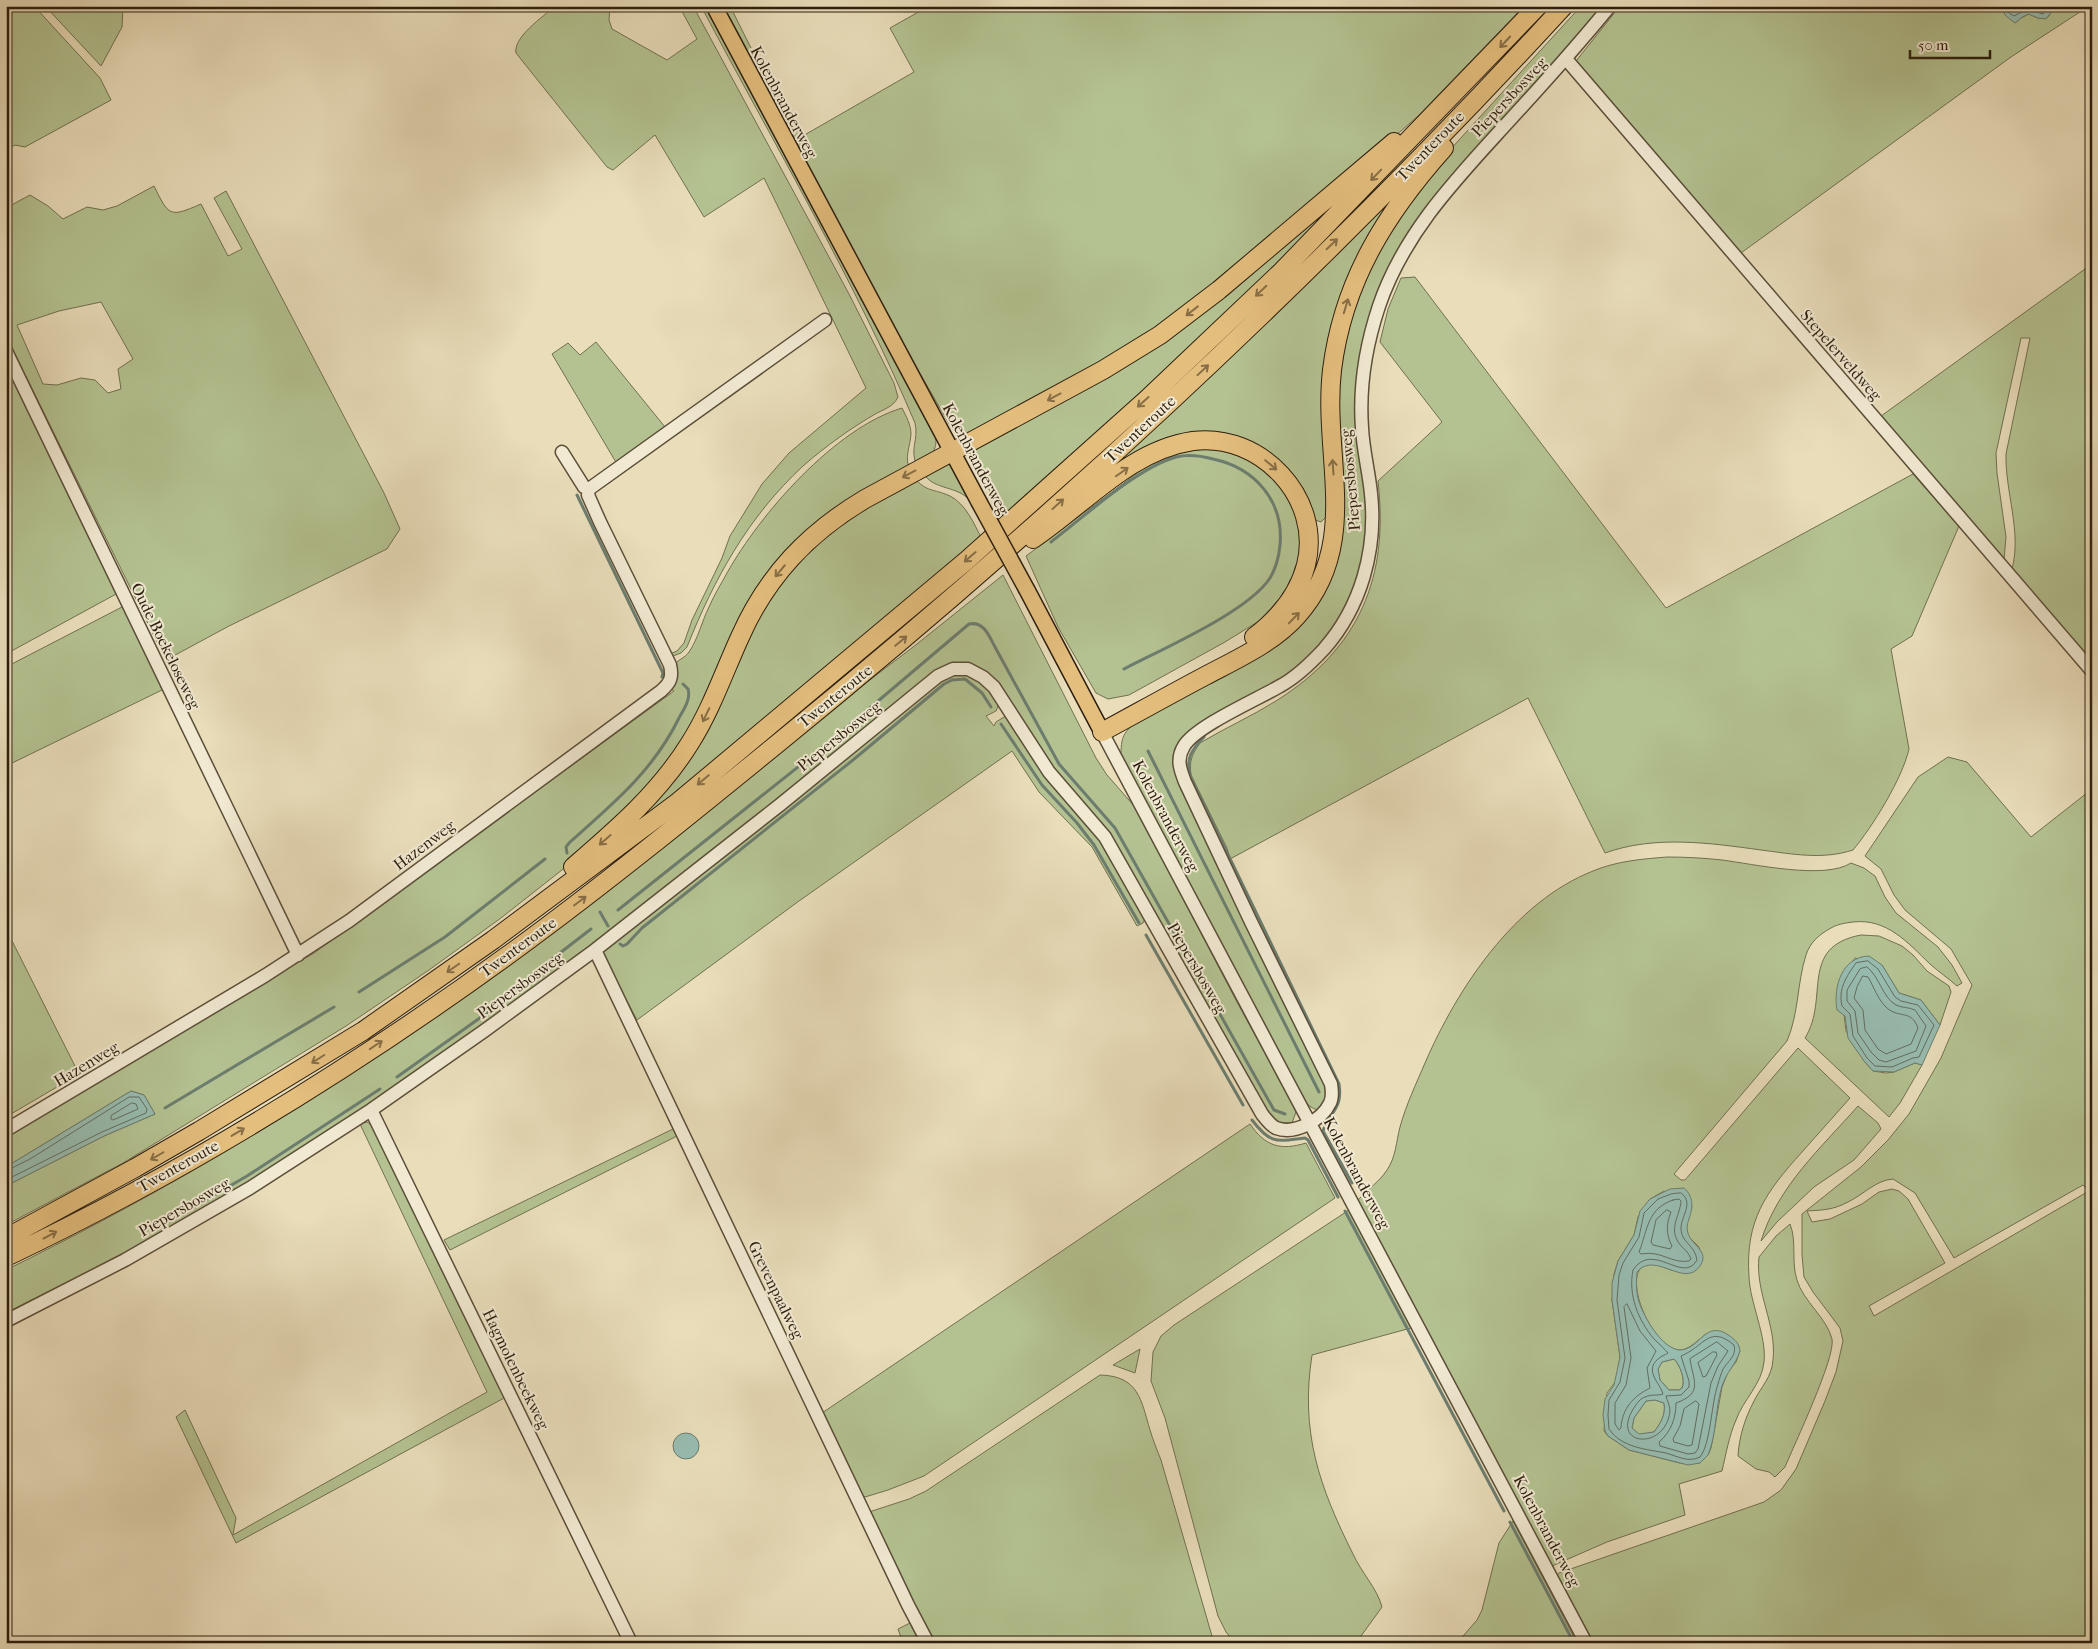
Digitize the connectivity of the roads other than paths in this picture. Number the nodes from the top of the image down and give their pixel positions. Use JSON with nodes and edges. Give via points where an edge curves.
{"nodes":[{"id":1,"x":714,"y":6,"type":"edge"},
{"id":2,"x":1538,"y":6,"type":"edge"},
{"id":3,"x":1564,"y":6,"type":"edge"},
{"id":4,"x":1610,"y":6,"type":"edge"},
{"id":5,"x":1543,"y":28,"type":"junction"},
{"id":6,"x":1566,"y":59,"type":"junction"},
{"id":7,"x":1471,"y":78,"type":"junction"},
{"id":8,"x":825,"y":320,"type":"dead end"},
{"id":9,"x":6,"y":351,"type":"edge"},
{"id":10,"x":562,"y":452,"type":"dead end"},
{"id":11,"x":952,"y":452,"type":"junction"},
{"id":12,"x":589,"y":489,"type":"junction"},
{"id":13,"x":983,"y":572,"type":"junction"},
{"id":14,"x":2092,"y":671,"type":"edge"},
{"id":15,"x":1100,"y":727,"type":"junction"},
{"id":16,"x":493,"y":940,"type":"junction"},
{"id":17,"x":595,"y":950,"type":"junction"},
{"id":18,"x":298,"y":955,"type":"junction"},
{"id":19,"x":371,"y":1110,"type":"junction"},
{"id":20,"x":1311,"y":1123,"type":"junction"},
{"id":21,"x":6,"y":1130,"type":"edge"},
{"id":22,"x":6,"y":1238,"type":"edge"},
{"id":23,"x":6,"y":1257,"type":"edge"},
{"id":24,"x":6,"y":1321,"type":"edge"},
{"id":25,"x":631,"y":1643,"type":"edge"},
{"id":26,"x":928,"y":1643,"type":"edge"},
{"id":27,"x":1586,"y":1643,"type":"edge"}],
"edges":[{"from":1,"to":11,"type":"main road","name":"Kolenbranderweg"},
{"from":2,"to":7,"type":"highway","name":"Twenteroute","one_way":true},
{"from":3,"to":5,"type":"highway","name":"Twenteroute"},
{"from":4,"to":6,"type":"street","name":"Piepersbosweg"},
{"from":13,"to":5,"type":"highway","name":"Twenteroute","one_way":true,"via":[[1227,348],[1406,171]]},
{"from":15,"to":5,"type":"highway","one_way":true,"via":[[1266,642],[1296,618],[1316,590],[1330,558],[1335,536],[1330,416],[1332,370],[1356,278],[1391,212],[1499,86]]},
{"from":6,"to":14,"type":"street","name":"Stepelerveldweg"},
{"from":6,"to":20,"type":"street","name":"Piepersbosweg","via":[[1444,192],[1417,228],[1380,304],[1369,343],[1362,401],[1364,451],[1371,494],[1371,543],[1364,575],[1349,613],[1307,666],[1283,685],[1200,731],[1184,745],[1180,754],[1179,766],[1185,782],[1331,1084],[1331,1102]]},
{"from":7,"to":11,"type":"highway","one_way":true,"via":[[1219,290],[1160,335],[1096,374]]},
{"from":7,"to":16,"type":"highway","name":"Twenteroute","one_way":true,"via":[[1282,271],[1017,516],[678,802]]},
{"from":8,"to":12,"type":"street"},
{"from":9,"to":18,"type":"street","name":"Oude Boekeloseweg"},
{"from":10,"to":12,"type":"street","via":[[584,487]]},
{"from":11,"to":15,"type":"main road","name":"Kolenbranderweg","bridge":true},
{"from":11,"to":16,"type":"highway","one_way":true,"via":[[845,511],[794,553],[750,614],[706,716],[658,788],[621,826]]},
{"from":12,"to":18,"type":"street","name":"Hazenweg","via":[[588,495],[600,522],[670,666],[672,675],[669,683],[349,921]]},
{"from":13,"to":15,"type":"highway","one_way":true,"via":[[1124,470],[1176,445],[1208,440],[1233,444],[1261,457],[1286,480],[1306,519],[1309,549],[1302,579],[1278,618],[1251,639]]},
{"from":23,"to":13,"type":"highway","name":"Twenteroute","one_way":true,"via":[[161,1177],[284,1105],[514,951],[668,833]]},
{"from":15,"to":20,"type":"street","name":"Kolenbranderweg"},
{"from":16,"to":22,"type":"highway","name":"Twenteroute","one_way":true,"via":[[363,1031],[261,1094],[136,1168]]},
{"from":17,"to":19,"type":"street","name":"Piepersbosweg"},
{"from":17,"to":20,"type":"street","name":"Piepersbosweg","via":[[926,686],[953,669],[968,669],[994,686],[1048,772],[1105,837],[1262,1114],[1275,1128],[1286,1130]]},
{"from":17,"to":26,"type":"street","name":"Grevenpaalweg"},
{"from":18,"to":21,"type":"street","name":"Hazenweg"},
{"from":19,"to":24,"type":"street","name":"Piepersbosweg","via":[[250,1188],[133,1256]]},
{"from":19,"to":25,"type":"street","name":"Hagmolenbeekweg"},
{"from":20,"to":27,"type":"street","name":"Kolenbranderweg"}]}
